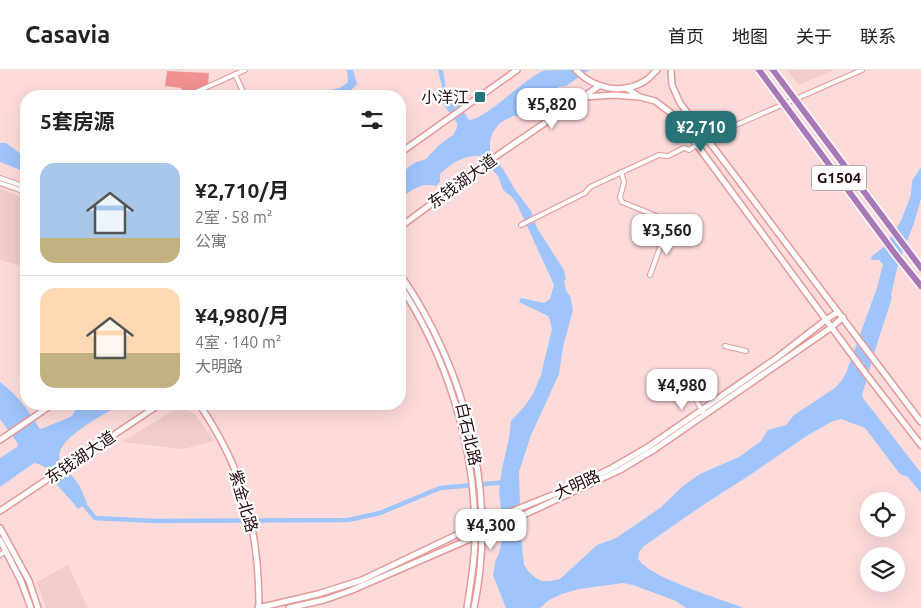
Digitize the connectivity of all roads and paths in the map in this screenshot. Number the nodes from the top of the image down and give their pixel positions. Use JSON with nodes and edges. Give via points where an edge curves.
{"nodes":[{"id":1,"x":246,"y":70,"type":"edge"},
{"id":2,"x":517,"y":70,"type":"edge"},
{"id":3,"x":576,"y":70,"type":"edge"},
{"id":4,"x":657,"y":70,"type":"edge"},
{"id":5,"x":671,"y":70,"type":"edge"},
{"id":6,"x":759,"y":70,"type":"edge"},
{"id":7,"x":773,"y":70,"type":"edge"},
{"id":8,"x":862,"y":70,"type":"edge"},
{"id":9,"x":235,"y":74,"type":"junction"},
{"id":10,"x":599,"y":86,"type":"junction"},
{"id":11,"x":626,"y":88,"type":"junction"},
{"id":12,"x":200,"y":90,"type":"edge"},
{"id":13,"x":242,"y":90,"type":"edge"},
{"id":14,"x":640,"y":97,"type":"junction"},
{"id":15,"x":581,"y":98,"type":"junction"},
{"id":16,"x":708,"y":138,"type":"junction"},
{"id":17,"x":697,"y":145,"type":"junction"},
{"id":18,"x":406,"y":149,"type":"edge"},
{"id":19,"x":621,"y":172,"type":"junction"},
{"id":20,"x":0,"y":178,"type":"edge"},
{"id":21,"x":0,"y":183,"type":"edge"},
{"id":22,"x":20,"y":185,"type":"edge"},
{"id":23,"x":20,"y":190,"type":"edge"},
{"id":24,"x":406,"y":223,"type":"edge"},
{"id":25,"x":524,"y":224,"type":"dead end"},
{"id":26,"x":921,"y":268,"type":"edge"},
{"id":27,"x":650,"y":275,"type":"dead end"},
{"id":28,"x":406,"y":283,"type":"edge"},
{"id":29,"x":921,"y":286,"type":"edge"},
{"id":30,"x":406,"y":295,"type":"edge"},
{"id":31,"x":838,"y":312,"type":"junction"},
{"id":32,"x":843,"y":317,"type":"junction"},
{"id":33,"x":827,"y":319,"type":"junction"},
{"id":34,"x":832,"y":327,"type":"junction"},
{"id":35,"x":725,"y":346,"type":"dead end"},
{"id":36,"x":746,"y":351,"type":"dead end"},
{"id":37,"x":696,"y":400,"type":"dead end"},
{"id":38,"x":44,"y":410,"type":"edge"},
{"id":39,"x":151,"y":410,"type":"edge"},
{"id":40,"x":203,"y":410,"type":"edge"},
{"id":41,"x":703,"y":411,"type":"junction"},
{"id":42,"x":921,"y":422,"type":"edge"},
{"id":43,"x":0,"y":440,"type":"edge"},
{"id":44,"x":921,"y":445,"type":"edge"},
{"id":45,"x":0,"y":511,"type":"edge"},
{"id":46,"x":483,"y":523,"type":"junction"},
{"id":47,"x":475,"y":526,"type":"junction"},
{"id":48,"x":0,"y":528,"type":"edge"},
{"id":49,"x":483,"y":533,"type":"junction"},
{"id":50,"x":475,"y":537,"type":"junction"},
{"id":51,"x":0,"y":540,"type":"edge"},
{"id":52,"x":6,"y":551,"type":"junction"},
{"id":53,"x":0,"y":556,"type":"edge"},
{"id":54,"x":31,"y":608,"type":"edge"},
{"id":55,"x":38,"y":608,"type":"edge"},
{"id":56,"x":258,"y":608,"type":"edge"},
{"id":57,"x":288,"y":608,"type":"edge"},
{"id":58,"x":467,"y":608,"type":"edge"},
{"id":59,"x":474,"y":608,"type":"edge"}],
"edges":[{"from":1,"to":9,"type":"street"},
{"from":2,"to":18,"type":"main road"},
{"from":3,"to":10,"type":"main road"},
{"from":4,"to":11,"type":"main road","via":[[645,81]]},
{"from":5,"to":16,"type":"main road","via":[[672,85],[680,103]]},
{"from":6,"to":29,"type":"highway","number":"G1504","bridge":true},
{"from":7,"to":26,"type":"highway","number":"G1504","bridge":true},
{"from":8,"to":16,"type":"street"},
{"from":9,"to":12,"type":"street"},
{"from":9,"to":13,"type":"street"},
{"from":10,"to":11,"type":"main road"},
{"from":10,"to":15,"type":"main road","name":"东钱湖大道"},
{"from":11,"to":14,"type":"main road"},
{"from":14,"to":15,"type":"main road","via":[[597,95]]},
{"from":14,"to":17,"type":"main road","via":[[655,100],[671,113]]},
{"from":15,"to":24,"type":"main road","name":"东钱湖大道"},
{"from":16,"to":17,"type":"street"},
{"from":16,"to":31,"type":"main road"},
{"from":17,"to":19,"type":"street","via":[[668,156],[659,155]]},
{"from":17,"to":33,"type":"main road"},
{"from":19,"to":25,"type":"street"},
{"from":19,"to":27,"type":"street","via":[[624,182],[622,202],[660,219],[663,230]]},
{"from":20,"to":22,"type":"street"},
{"from":21,"to":23,"type":"street"},
{"from":28,"to":46,"type":"main road","name":"白石北路","via":[[433,329],[453,374],[478,472]]},
{"from":30,"to":47,"type":"main road","name":"白石北路","via":[[424,327],[459,416],[471,474]]},
{"from":31,"to":32,"type":"main road"},
{"from":31,"to":33,"type":"main road","name":"大明路"},
{"from":32,"to":34,"type":"main road","name":"大明路"},
{"from":32,"to":42,"type":"main road"},
{"from":33,"to":34,"type":"main road"},
{"from":33,"to":41,"type":"main road","name":"大明路"},
{"from":34,"to":41,"type":"main road","name":"大明路"},
{"from":34,"to":44,"type":"main road"},
{"from":35,"to":36,"type":"street"},
{"from":37,"to":41,"type":"street"},
{"from":38,"to":43,"type":"main road"},
{"from":39,"to":45,"type":"main road","name":"东钱湖大道"},
{"from":40,"to":56,"type":"main road","name":"紫金北路","via":[[240,480],[249,512],[258,564]]},
{"from":41,"to":46,"type":"main road","name":"大明路","via":[[612,468]]},
{"from":41,"to":49,"type":"main road","name":"大明路","via":[[654,449],[620,470]]},
{"from":46,"to":47,"type":"main road","name":"大明路"},
{"from":46,"to":49,"type":"main road","name":"白石北路"},
{"from":47,"to":50,"type":"main road","name":"白石北路"},
{"from":47,"to":56,"type":"main road","name":"大明路","via":[[362,580]]},
{"from":48,"to":55,"type":"main road","via":[[29,580]]},
{"from":49,"to":50,"type":"main road","name":"大明路"},
{"from":49,"to":59,"type":"main road","name":"白石北路"},
{"from":50,"to":57,"type":"main road","name":"大明路","via":[[324,600]]},
{"from":50,"to":58,"type":"main road","name":"白石北路"},
{"from":51,"to":52,"type":"main road"},
{"from":52,"to":53,"type":"street"},
{"from":52,"to":54,"type":"main road"}]}
